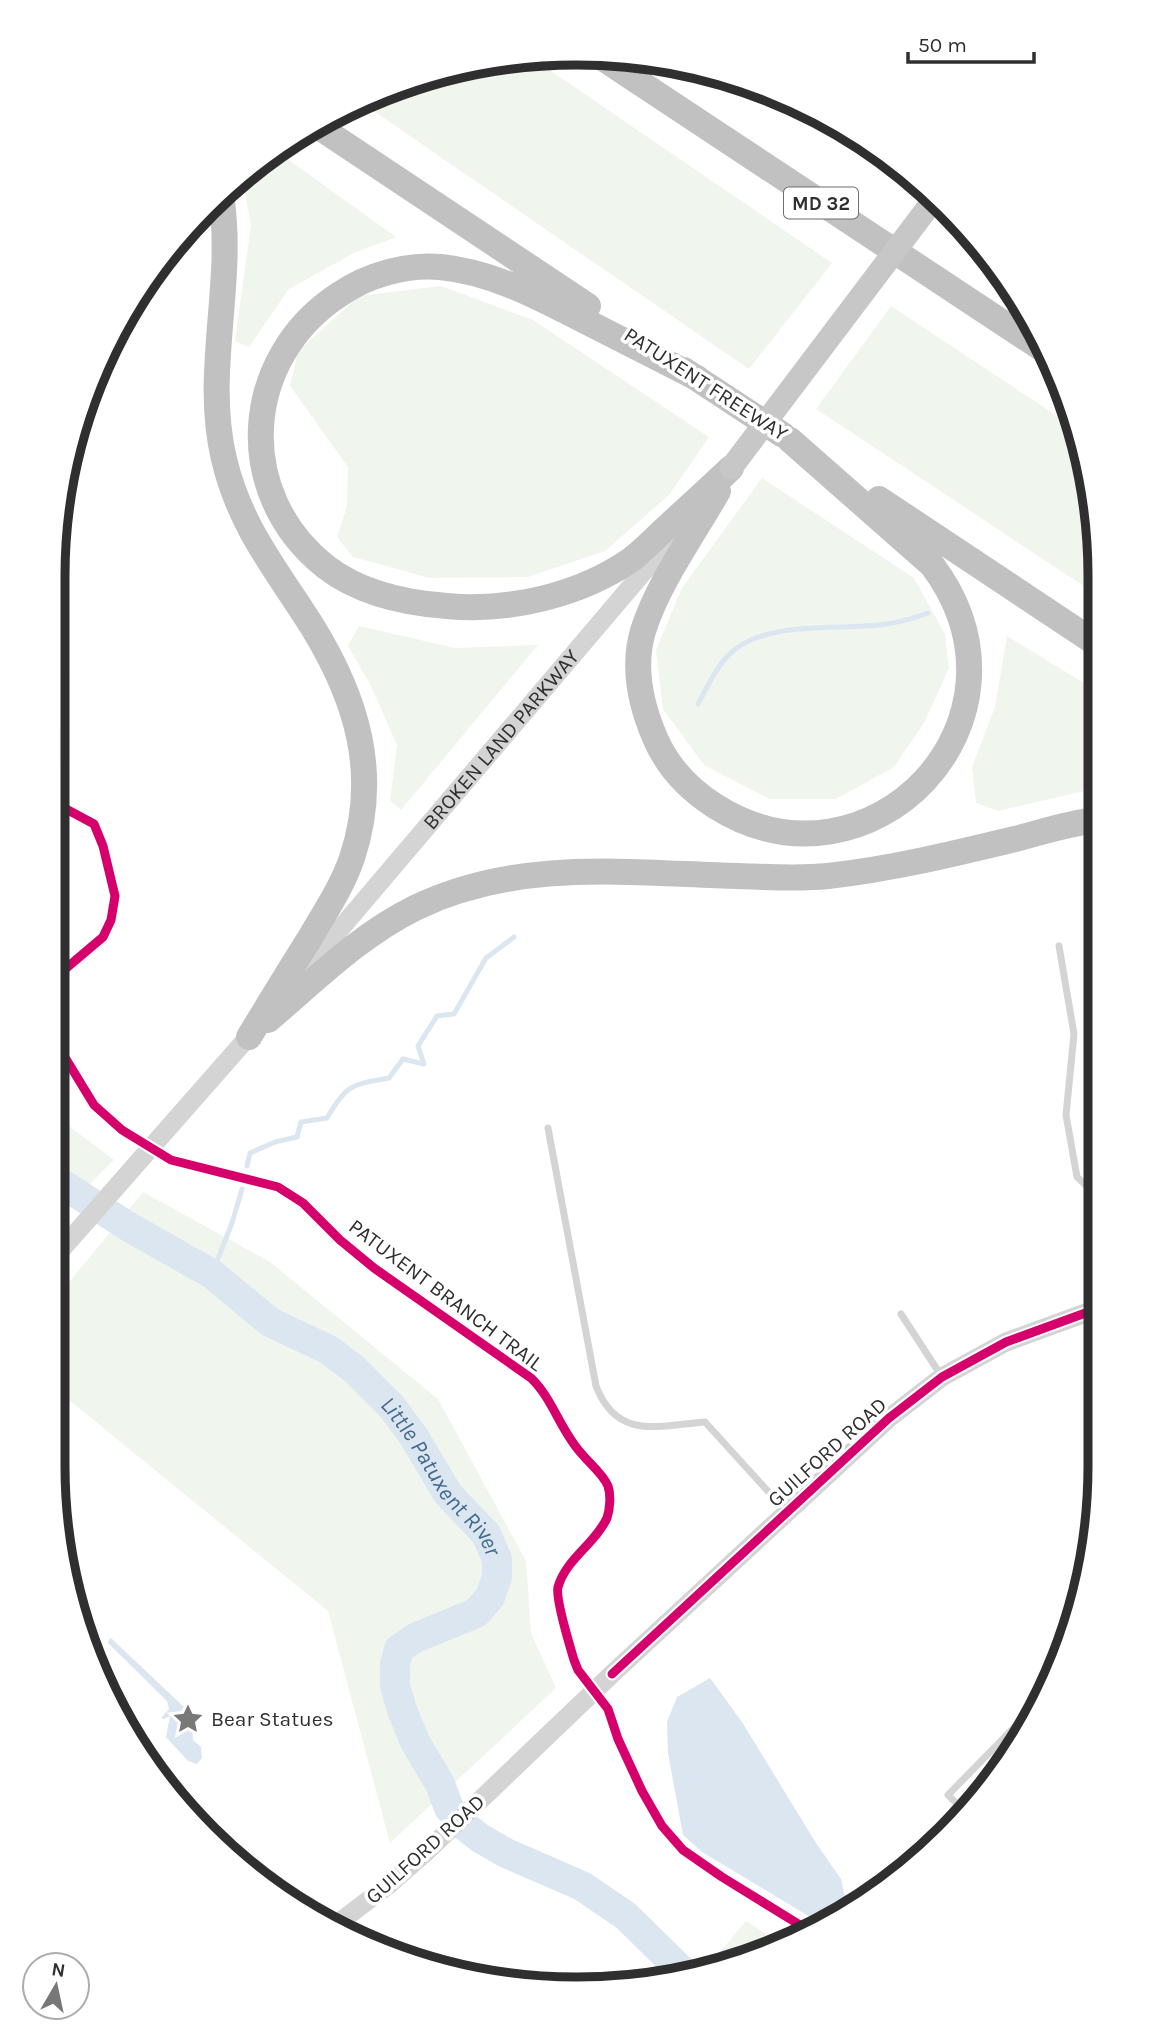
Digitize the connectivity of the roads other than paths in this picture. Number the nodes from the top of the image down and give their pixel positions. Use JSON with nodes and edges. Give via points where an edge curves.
{"nodes":[{"id":1,"x":615,"y":66,"type":"edge"},
{"id":2,"x":325,"y":131,"type":"edge"},
{"id":3,"x":929,"y":206,"type":"dead end"},
{"id":4,"x":223,"y":208,"type":"edge"},
{"id":5,"x":1030,"y":341,"type":"edge"},
{"id":6,"x":697,"y":378,"type":"junction"},
{"id":7,"x":790,"y":440,"type":"junction"},
{"id":8,"x":731,"y":468,"type":"junction"},
{"id":9,"x":1088,"y":638,"type":"edge"},
{"id":10,"x":1088,"y":822,"type":"edge"},
{"id":11,"x":1059,"y":946,"type":"dead end"},
{"id":12,"x":249,"y":1037,"type":"junction"},
{"id":13,"x":548,"y":1128,"type":"dead end"},
{"id":14,"x":1088,"y":1187,"type":"edge"},
{"id":15,"x":65,"y":1245,"type":"edge"},
{"id":16,"x":1088,"y":1312,"type":"edge"},
{"id":17,"x":901,"y":1314,"type":"dead end"},
{"id":18,"x":942,"y":1377,"type":"junction"},
{"id":19,"x":787,"y":1511,"type":"junction"},
{"id":20,"x":1018,"y":1724,"type":"edge"},
{"id":21,"x":959,"y":1806,"type":"edge"},
{"id":22,"x":345,"y":1921,"type":"edge"}],
"edges":[{"from":1,"to":5,"type":"highway","number":"MD 32"},
{"from":2,"to":6,"type":"highway","name":"PATUXENT FREEWAY"},
{"from":3,"to":8,"type":"main road","name":"BROKEN LAND PARKWAY","bridge":true},
{"from":4,"to":12,"type":"highway","via":[[216,383],[223,458],[248,527],[312,625],[348,694],[364,774],[362,816],[337,893]]},
{"from":6,"to":7,"type":"highway","name":"PATUXENT FREEWAY"},
{"from":6,"to":8,"type":"highway","via":[[521,288],[465,270],[409,268],[354,284],[294,334],[271,374],[261,419],[261,449],[267,478],[290,531],[329,569],[360,588],[392,598],[462,608],[538,599],[604,575],[632,558]]},
{"from":7,"to":8,"type":"highway","via":[[932,565],[960,611],[968,638],[970,690],[954,741],[920,785],[870,820],[845,828],[787,832],[729,815],[698,795],[676,773],[647,718],[640,689],[642,633],[654,602]]},
{"from":7,"to":9,"type":"highway","name":"PATUXENT FREEWAY"},
{"from":8,"to":12,"type":"street","name":"BROKEN LAND PARKWAY"},
{"from":10,"to":12,"type":"highway","via":[[935,858],[826,876],[541,872],[459,889],[414,909],[355,945]]},
{"from":11,"to":14,"type":"lane","via":[[1074,1034],[1066,1115],[1077,1177]]},
{"from":12,"to":15,"type":"street","name":"BROKEN LAND PARKWAY"},
{"from":13,"to":19,"type":"lane","via":[[601,1400],[617,1418],[629,1423],[705,1422]]},
{"from":16,"to":18,"type":"street","name":"GUILFORD ROAD","via":[[1006,1342]]},
{"from":17,"to":18,"type":"lane"},
{"from":18,"to":19,"type":"street","name":"GUILFORD ROAD","via":[[889,1418]]},
{"from":19,"to":22,"type":"street","name":"GUILFORD ROAD","via":[[427,1850]]},
{"from":20,"to":21,"type":"lane","via":[[948,1795]]}]}
